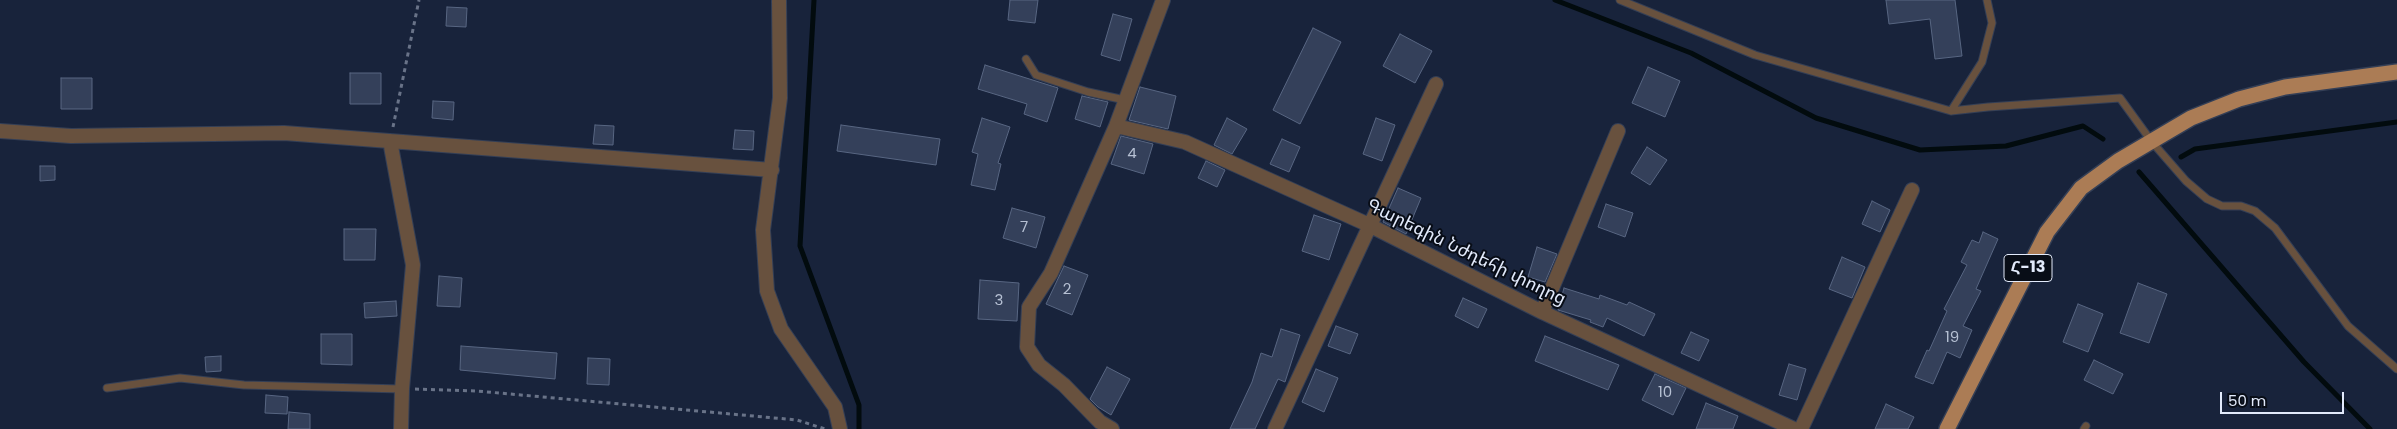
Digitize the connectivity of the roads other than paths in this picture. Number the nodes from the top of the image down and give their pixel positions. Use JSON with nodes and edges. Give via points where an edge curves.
{"nodes":[{"id":1,"x":778,"y":0,"type":"edge"},
{"id":2,"x":1163,"y":0,"type":"edge"},
{"id":3,"x":1620,"y":0,"type":"edge"},
{"id":4,"x":1987,"y":0,"type":"edge"},
{"id":5,"x":1026,"y":59,"type":"dead end"},
{"id":6,"x":2397,"y":72,"type":"edge"},
{"id":7,"x":1436,"y":84,"type":"dead end"},
{"id":8,"x":1126,"y":100,"type":"junction"},
{"id":9,"x":1951,"y":111,"type":"junction"},
{"id":10,"x":1116,"y":126,"type":"junction"},
{"id":11,"x":0,"y":132,"type":"edge"},
{"id":12,"x":1618,"y":132,"type":"dead end"},
{"id":13,"x":390,"y":141,"type":"junction"},
{"id":14,"x":2152,"y":142,"type":"junction"},
{"id":15,"x":772,"y":170,"type":"junction"},
{"id":16,"x":1912,"y":190,"type":"dead end"},
{"id":17,"x":1369,"y":225,"type":"junction"},
{"id":18,"x":1542,"y":312,"type":"junction"},
{"id":19,"x":2397,"y":369,"type":"edge"},
{"id":20,"x":106,"y":388,"type":"dead end"},
{"id":21,"x":402,"y":388,"type":"junction"},
{"id":22,"x":401,"y":429,"type":"edge"},
{"id":23,"x":840,"y":429,"type":"edge"},
{"id":24,"x":1112,"y":429,"type":"edge"},
{"id":25,"x":1275,"y":429,"type":"edge"},
{"id":26,"x":1794,"y":429,"type":"edge"},
{"id":27,"x":1801,"y":429,"type":"edge"},
{"id":28,"x":1947,"y":429,"type":"edge"}],
"edges":[{"from":1,"to":15,"type":"street","via":[[780,98]]},
{"from":2,"to":8,"type":"street"},
{"from":3,"to":9,"type":"lane","via":[[1756,55]]},
{"from":4,"to":9,"type":"lane","via":[[1992,23],[1982,62]]},
{"from":5,"to":8,"type":"lane","via":[[1036,75]]},
{"from":6,"to":14,"type":"main road","number":"Հ-13","via":[[2285,87],[2239,99],[2191,118]]},
{"from":7,"to":17,"type":"street"},
{"from":8,"to":10,"type":"street"},
{"from":9,"to":14,"type":"lane","via":[[2120,98]]},
{"from":10,"to":17,"type":"street","name":"Գարեգին Նժդեհի փողոց","via":[[1185,142]]},
{"from":10,"to":24,"type":"street","via":[[1051,273],[1029,307],[1027,347],[1039,366],[1064,385],[1100,422]]},
{"from":11,"to":13,"type":"street","via":[[71,136],[284,133]]},
{"from":12,"to":18,"type":"street"},
{"from":13,"to":15,"type":"street"},
{"from":13,"to":21,"type":"street","via":[[413,265]]},
{"from":14,"to":19,"type":"lane","via":[[2186,181],[2207,199],[2222,206],[2241,206],[2255,211],[2275,228],[2348,326]]},
{"from":14,"to":28,"type":"main road","number":"Հ-13","via":[[2118,161],[2081,188],[2047,232]]},
{"from":15,"to":23,"type":"street","via":[[763,230],[767,291],[781,329],[835,407]]},
{"from":16,"to":27,"type":"street"},
{"from":17,"to":18,"type":"street","name":"Գարեգին Նժդեհի փողոց"},
{"from":17,"to":25,"type":"street"},
{"from":18,"to":26,"type":"street","name":"Գարեգին Նժդեհի փողոց"},
{"from":20,"to":21,"type":"lane","via":[[180,378],[244,385]]},
{"from":21,"to":22,"type":"street"}]}
